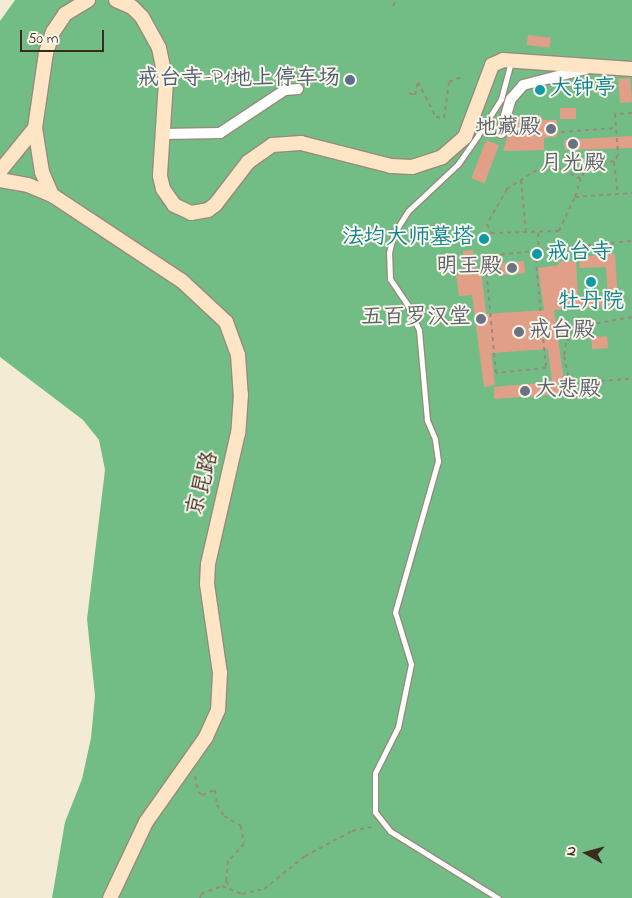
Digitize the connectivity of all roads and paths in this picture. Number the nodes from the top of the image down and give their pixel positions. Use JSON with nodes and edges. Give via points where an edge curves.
{"nodes":[{"id":1,"x":88,"y":0,"type":"edge"},
{"id":2,"x":116,"y":0,"type":"edge"},
{"id":3,"x":396,"y":0,"type":"edge"},
{"id":4,"x":393,"y":6,"type":"dead end"},
{"id":5,"x":512,"y":60,"type":"junction"},
{"id":6,"x":592,"y":68,"type":"junction"},
{"id":7,"x":632,"y":70,"type":"edge"},
{"id":8,"x":464,"y":76,"type":"dead end"},
{"id":9,"x":298,"y":89,"type":"dead end"},
{"id":10,"x":409,"y":93,"type":"dead end"},
{"id":11,"x":632,"y":113,"type":"edge"},
{"id":12,"x":35,"y":128,"type":"junction"},
{"id":13,"x":616,"y":128,"type":"junction"},
{"id":14,"x":561,"y":132,"type":"dead end"},
{"id":15,"x":501,"y":133,"type":"dead end"},
{"id":16,"x":163,"y":134,"type":"junction"},
{"id":17,"x":614,"y":161,"type":"junction"},
{"id":18,"x":0,"y":170,"type":"edge"},
{"id":19,"x":582,"y":179,"type":"junction"},
{"id":20,"x":0,"y":180,"type":"edge"},
{"id":21,"x":521,"y":180,"type":"junction"},
{"id":22,"x":632,"y":193,"type":"edge"},
{"id":23,"x":618,"y":194,"type":"junction"},
{"id":24,"x":52,"y":195,"type":"junction"},
{"id":25,"x":575,"y":198,"type":"junction"},
{"id":26,"x":538,"y":232,"type":"junction"},
{"id":27,"x":526,"y":233,"type":"junction"},
{"id":28,"x":632,"y":241,"type":"edge"},
{"id":29,"x":539,"y":250,"type":"junction"},
{"id":30,"x":535,"y":251,"type":"junction"},
{"id":31,"x":632,"y":318,"type":"edge"},
{"id":32,"x":632,"y":379,"type":"edge"},
{"id":33,"x":183,"y":769,"type":"junction"},
{"id":34,"x":385,"y":824,"type":"junction"},
{"id":35,"x":232,"y":889,"type":"junction"},
{"id":36,"x":110,"y":898,"type":"edge"},
{"id":37,"x":200,"y":898,"type":"edge"},
{"id":38,"x":498,"y":898,"type":"edge"}],
"edges":[{"from":1,"to":12,"type":"street","via":[[65,14],[53,32],[46,53]]},
{"from":2,"to":16,"type":"street","via":[[142,17],[159,48],[166,82]]},
{"from":3,"to":4,"type":"path"},
{"from":5,"to":6,"type":"street"},
{"from":5,"to":16,"type":"street","via":[[492,65],[465,137],[442,157],[412,166],[391,166],[301,143],[272,145],[248,162],[215,205],[200,212],[191,213],[174,205],[162,189]]},
{"from":5,"to":34,"type":"lane","via":[[502,99],[458,164],[408,211],[393,235],[389,253],[390,279],[419,330],[427,420],[435,439],[438,461],[395,612],[410,664],[398,728],[375,773],[375,812]]},
{"from":6,"to":7,"type":"street"},
{"from":6,"to":15,"type":"street","via":[[523,84],[511,99]]},
{"from":8,"to":10,"type":"path","via":[[449,82],[444,118],[436,117],[418,82],[415,95]]},
{"from":9,"to":16,"type":"street","via":[[286,90],[220,133]]},
{"from":11,"to":13,"type":"path","via":[[615,114]]},
{"from":12,"to":18,"type":"street"},
{"from":12,"to":24,"type":"street","via":[[42,172]]},
{"from":13,"to":14,"type":"path"},
{"from":13,"to":17,"type":"path","via":[[618,155]]},
{"from":17,"to":19,"type":"path","via":[[588,165]]},
{"from":17,"to":23,"type":"path"},
{"from":19,"to":21,"type":"path","via":[[561,169],[547,168]]},
{"from":19,"to":25,"type":"path"},
{"from":20,"to":24,"type":"street","name":"京昆路","via":[[28,185]]},
{"from":21,"to":27,"type":"path"},
{"from":21,"to":27,"type":"path","via":[[508,189],[487,224],[490,233]]},
{"from":22,"to":23,"type":"path"},
{"from":23,"to":25,"type":"path"},
{"from":24,"to":33,"type":"street","name":"京昆路","via":[[202,296],[226,322],[238,356],[241,394],[238,434],[208,564],[207,584],[222,693],[214,724]]},
{"from":25,"to":26,"type":"path","via":[[559,231]]},
{"from":26,"to":27,"type":"path"},
{"from":26,"to":29,"type":"path"},
{"from":28,"to":29,"type":"path"},
{"from":29,"to":30,"type":"path"},
{"from":30,"to":30,"type":"path","via":[[546,368],[496,373],[485,256]]},
{"from":31,"to":32,"type":"path","via":[[588,325],[574,331],[566,344],[564,356],[574,398],[587,386],[601,381]]},
{"from":33,"to":35,"type":"path","via":[[195,776],[198,792],[216,790],[217,805],[224,816],[241,826],[240,838],[244,844],[228,861],[226,881]]},
{"from":33,"to":36,"type":"street","name":"京昆路","via":[[146,822]]},
{"from":34,"to":35,"type":"path","via":[[352,831],[312,852],[264,889],[242,894]]},
{"from":34,"to":38,"type":"lane","via":[[390,831]]},
{"from":35,"to":37,"type":"path","via":[[222,886],[200,894]]}]}
